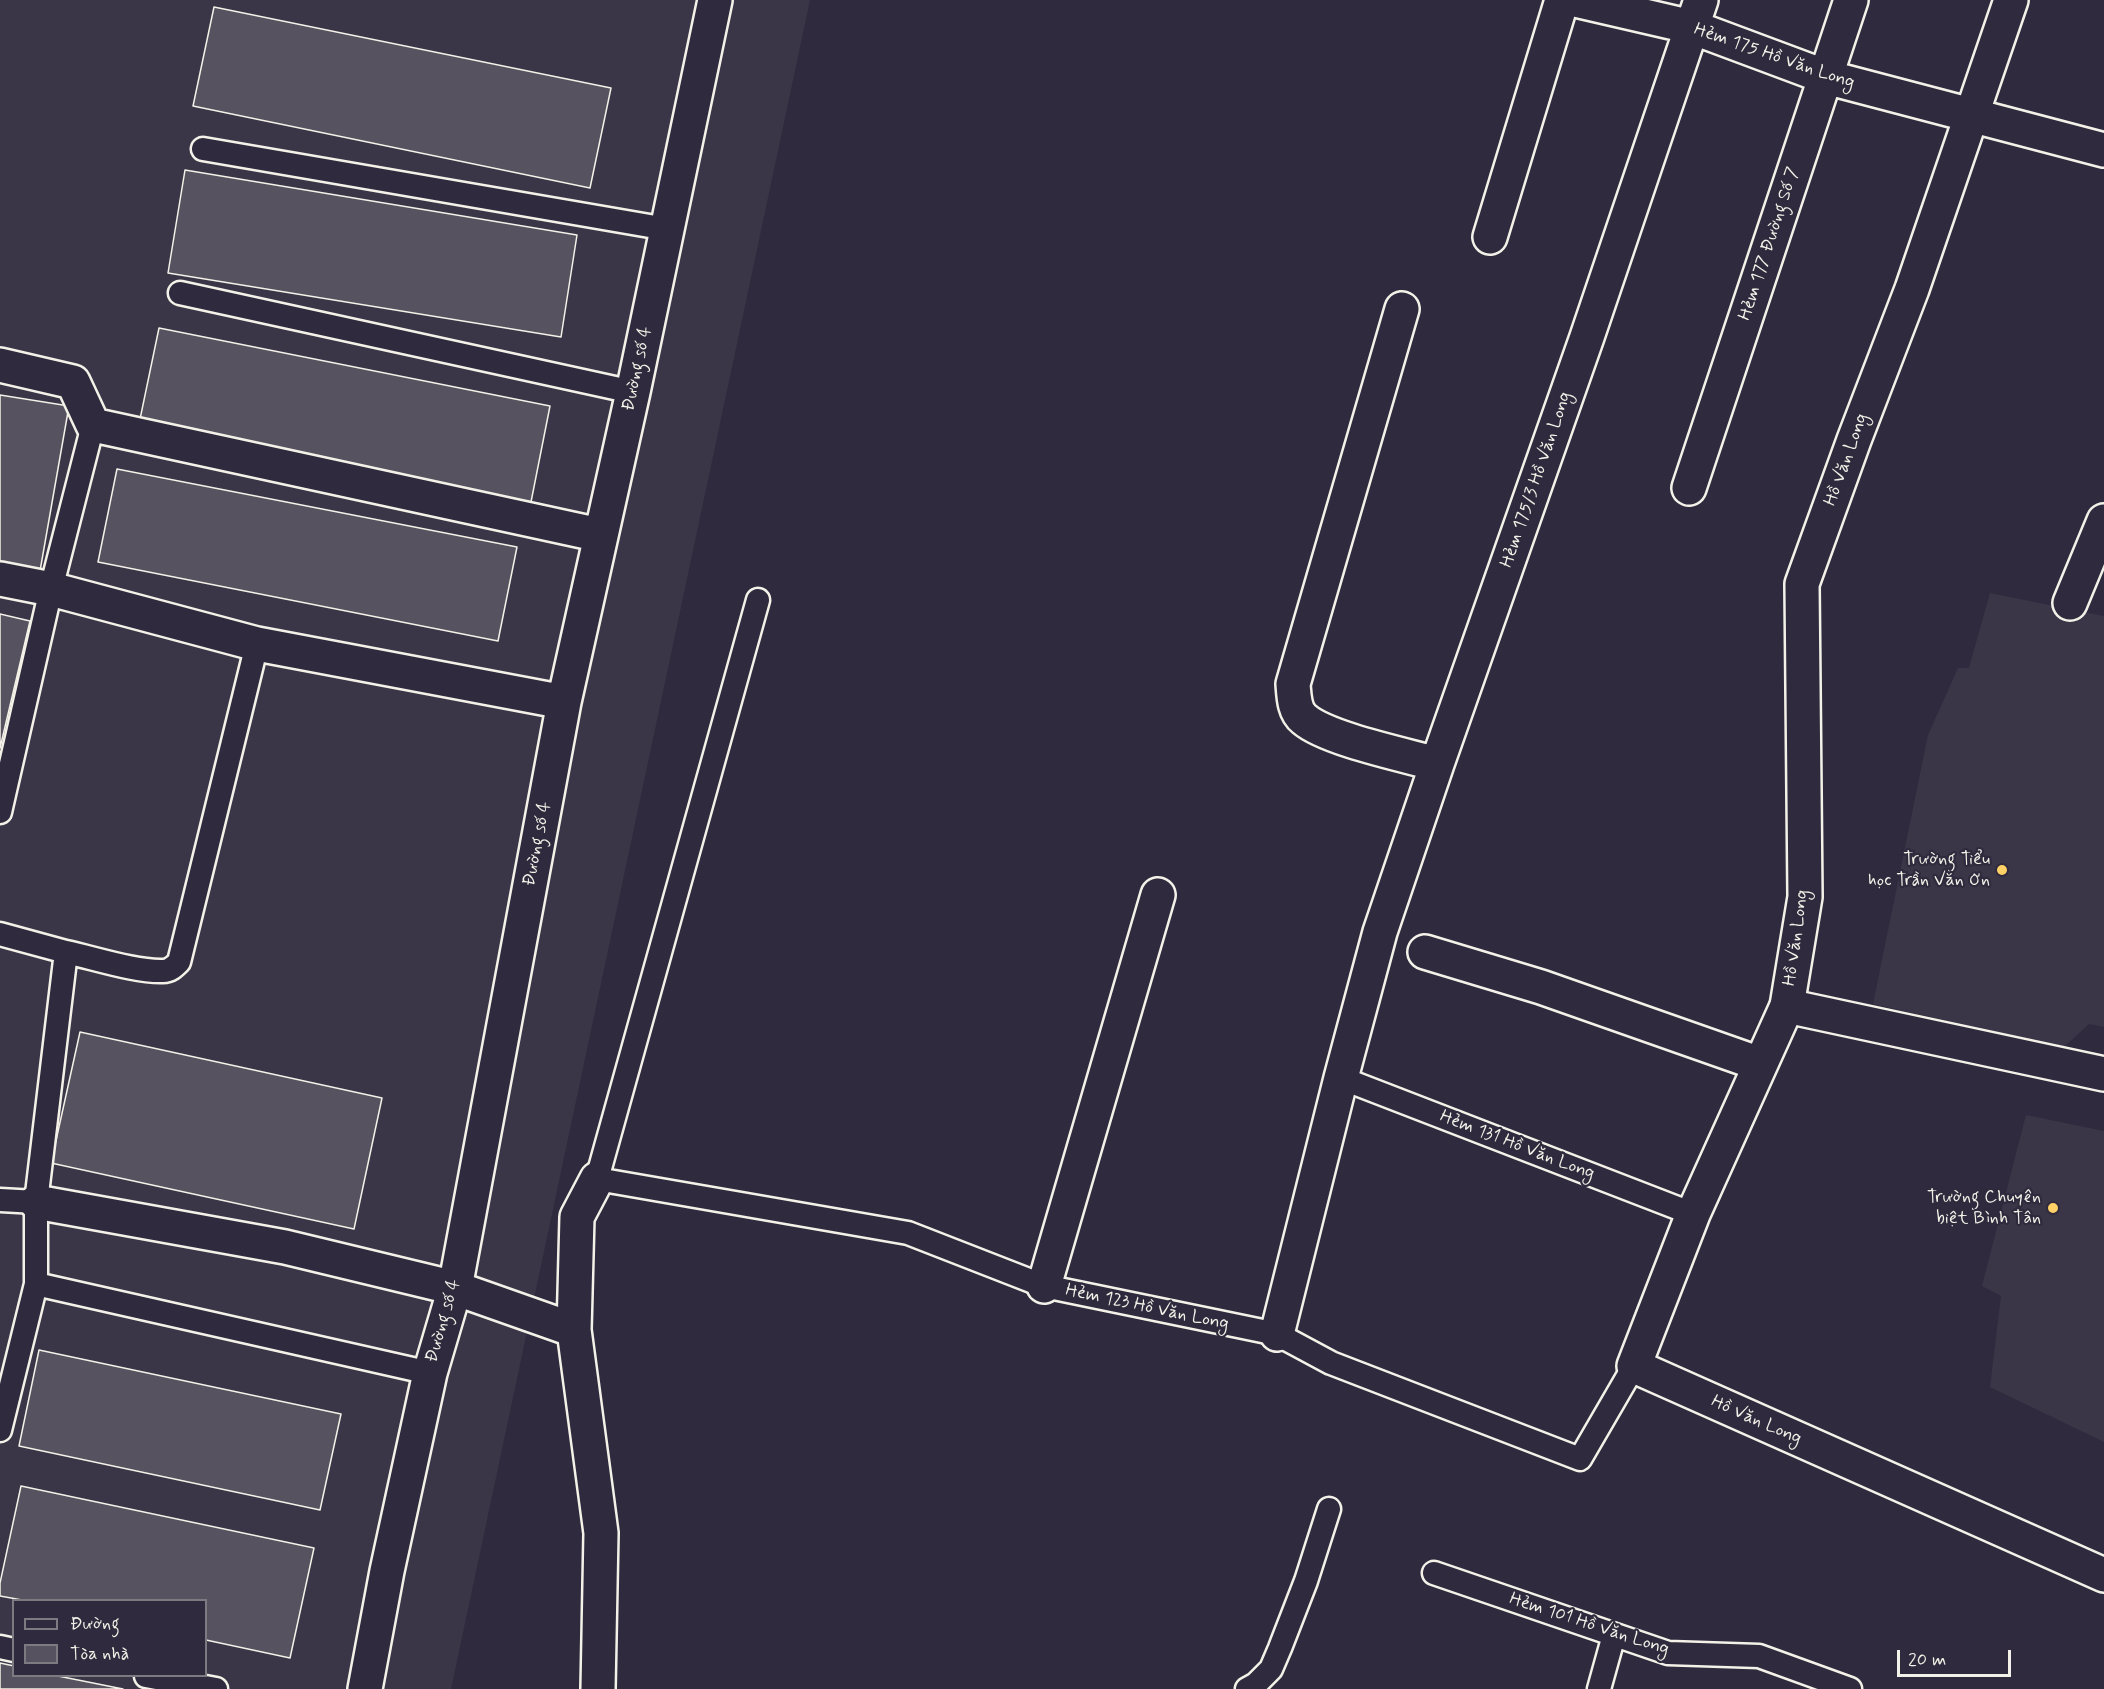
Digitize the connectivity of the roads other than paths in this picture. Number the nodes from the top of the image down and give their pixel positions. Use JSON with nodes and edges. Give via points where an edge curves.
{"nodes":[{"id":1,"x":715,"y":0,"type":"edge"},
{"id":2,"x":1562,"y":0,"type":"edge"},
{"id":3,"x":1575,"y":0,"type":"edge"},
{"id":4,"x":1851,"y":0,"type":"edge"},
{"id":5,"x":2011,"y":0,"type":"edge"},
{"id":6,"x":1696,"y":14,"type":"edge"},
{"id":7,"x":1826,"y":77,"type":"junction"},
{"id":8,"x":1972,"y":117,"type":"junction"},
{"id":9,"x":203,"y":149,"type":"dead end"},
{"id":10,"x":2104,"y":150,"type":"edge"},
{"id":11,"x":667,"y":229,"type":"junction"},
{"id":12,"x":1491,"y":237,"type":"dead end"},
{"id":13,"x":180,"y":293,"type":"dead end"},
{"id":14,"x":1402,"y":309,"type":"dead end"},
{"id":15,"x":0,"y":365,"type":"edge"},
{"id":16,"x":633,"y":392,"type":"junction"},
{"id":17,"x":93,"y":425,"type":"junction"},
{"id":18,"x":1689,"y":488,"type":"dead end"},
{"id":19,"x":2104,"y":521,"type":"edge"},
{"id":20,"x":600,"y":535,"type":"junction"},
{"id":21,"x":0,"y":579,"type":"edge"},
{"id":22,"x":51,"y":589,"type":"junction"},
{"id":23,"x":758,"y":600,"type":"dead end"},
{"id":24,"x":2070,"y":603,"type":"dead end"},
{"id":25,"x":257,"y":644,"type":"junction"},
{"id":26,"x":564,"y":702,"type":"junction"},
{"id":27,"x":1437,"y":764,"type":"junction"},
{"id":28,"x":0,"y":812,"type":"edge"},
{"id":29,"x":1158,"y":895,"type":"dead end"},
{"id":30,"x":0,"y":934,"type":"edge"},
{"id":31,"x":66,"y":952,"type":"junction"},
{"id":32,"x":1425,"y":952,"type":"dead end"},
{"id":33,"x":1787,"y":1006,"type":"junction"},
{"id":34,"x":1760,"y":1064,"type":"junction"},
{"id":35,"x":2104,"y":1074,"type":"edge"},
{"id":36,"x":1341,"y":1078,"type":"junction"},
{"id":37,"x":597,"y":1179,"type":"junction"},
{"id":38,"x":0,"y":1200,"type":"edge"},
{"id":39,"x":36,"y":1202,"type":"junction"},
{"id":40,"x":1693,"y":1214,"type":"junction"},
{"id":41,"x":36,"y":1284,"type":"junction"},
{"id":42,"x":1044,"y":1286,"type":"junction"},
{"id":43,"x":455,"y":1288,"type":"junction"},
{"id":44,"x":574,"y":1330,"type":"junction"},
{"id":45,"x":1277,"y":1335,"type":"junction"},
{"id":46,"x":1634,"y":1366,"type":"junction"},
{"id":47,"x":430,"y":1373,"type":"junction"},
{"id":48,"x":0,"y":1430,"type":"edge"},
{"id":49,"x":1329,"y":1509,"type":"dead end"},
{"id":50,"x":1434,"y":1573,"type":"dead end"},
{"id":51,"x":2104,"y":1575,"type":"edge"},
{"id":52,"x":1614,"y":1635,"type":"junction"},
{"id":53,"x":152,"y":1677,"type":"edge"},
{"id":54,"x":216,"y":1689,"type":"edge"},
{"id":55,"x":365,"y":1689,"type":"edge"},
{"id":56,"x":598,"y":1689,"type":"edge"},
{"id":57,"x":1247,"y":1689,"type":"edge"},
{"id":58,"x":1599,"y":1689,"type":"edge"},
{"id":59,"x":1850,"y":1689,"type":"edge"}],
"edges":[{"from":1,"to":11,"type":"street","name":"Đường số 4"},
{"from":2,"to":12,"type":"street"},
{"from":3,"to":6,"type":"street","name":"Hẻm 175 Hồ Văn Long"},
{"from":4,"to":7,"type":"street","name":"Hẻm 177 Đường Số 7"},
{"from":5,"to":8,"type":"street","name":"Hồ Văn Long"},
{"from":6,"to":7,"type":"street","name":"Hẻm 175 Hồ Văn Long"},
{"from":6,"to":27,"type":"street","name":"Hẻm 175/3 Hồ Văn Long"},
{"from":7,"to":8,"type":"street","name":"Hẻm 175 Hồ Văn Long"},
{"from":7,"to":18,"type":"street","name":"Hẻm 177 Đường Số 7"},
{"from":8,"to":10,"type":"street","name":"Hẻm 175 Hồ Văn Long"},
{"from":8,"to":33,"type":"street","name":"Hồ Văn Long","via":[[1802,584],[1805,897]]},
{"from":9,"to":11,"type":"lane"},
{"from":11,"to":16,"type":"street","name":"Đường số 4"},
{"from":13,"to":16,"type":"lane"},
{"from":14,"to":27,"type":"street","via":[[1293,684],[1297,711],[1318,728]]},
{"from":15,"to":17,"type":"street","via":[[73,382]]},
{"from":16,"to":20,"type":"street","name":"Đường số 4"},
{"from":17,"to":20,"type":"street"},
{"from":17,"to":22,"type":"lane"},
{"from":19,"to":24,"type":"street"},
{"from":20,"to":26,"type":"street","name":"Đường số 4"},
{"from":21,"to":22,"type":"street"},
{"from":22,"to":25,"type":"street"},
{"from":22,"to":28,"type":"lane"},
{"from":23,"to":37,"type":"lane"},
{"from":25,"to":26,"type":"street"},
{"from":25,"to":31,"type":"lane","via":[[179,962],[164,971],[140,969]]},
{"from":26,"to":43,"type":"street","name":"Đường số 4"},
{"from":27,"to":36,"type":"street","name":"Hẻm 175/3 Hồ Văn Long","via":[[1380,932]]},
{"from":29,"to":42,"type":"street"},
{"from":30,"to":31,"type":"lane"},
{"from":31,"to":39,"type":"lane"},
{"from":32,"to":34,"type":"street","via":[[1541,987]]},
{"from":33,"to":34,"type":"street","name":"Hồ Văn Long"},
{"from":33,"to":35,"type":"street"},
{"from":34,"to":40,"type":"street","name":"Hồ Văn Long"},
{"from":36,"to":40,"type":"lane","name":"Hẻm 131 Hồ Văn Long"},
{"from":36,"to":45,"type":"street","name":"Hẻm 175/3 Hồ Văn Long"},
{"from":37,"to":42,"type":"lane","name":"Hẻm 123 Hồ Văn Long","via":[[908,1233]]},
{"from":37,"to":44,"type":"street","via":[[577,1217]]},
{"from":38,"to":39,"type":"lane"},
{"from":39,"to":41,"type":"lane"},
{"from":39,"to":43,"type":"street","via":[[285,1247]]},
{"from":40,"to":46,"type":"street","name":"Hồ Văn Long"},
{"from":41,"to":47,"type":"lane"},
{"from":41,"to":48,"type":"lane"},
{"from":42,"to":45,"type":"lane","name":"Hẻm 123 Hồ Văn Long"},
{"from":43,"to":44,"type":"street"},
{"from":43,"to":47,"type":"street","name":"Đường số 4"},
{"from":44,"to":56,"type":"street","via":[[602,1533]]},
{"from":45,"to":46,"type":"lane","name":"Hẻm 123 Hồ Văn Long","via":[[1331,1363],[1580,1459]]},
{"from":46,"to":51,"type":"street","name":"Hồ Văn Long"},
{"from":47,"to":55,"type":"street","name":"Đường số 4"},
{"from":49,"to":57,"type":"lane","via":[[1281,1648],[1270,1669]]},
{"from":50,"to":52,"type":"lane","name":"Hẻm 101 Hồ Văn Long"},
{"from":52,"to":58,"type":"lane"},
{"from":52,"to":59,"type":"lane","name":"Hẻm 101 Hồ Văn Long","via":[[1668,1653],[1759,1656]]},
{"from":53,"to":54,"type":"lane"}]}
